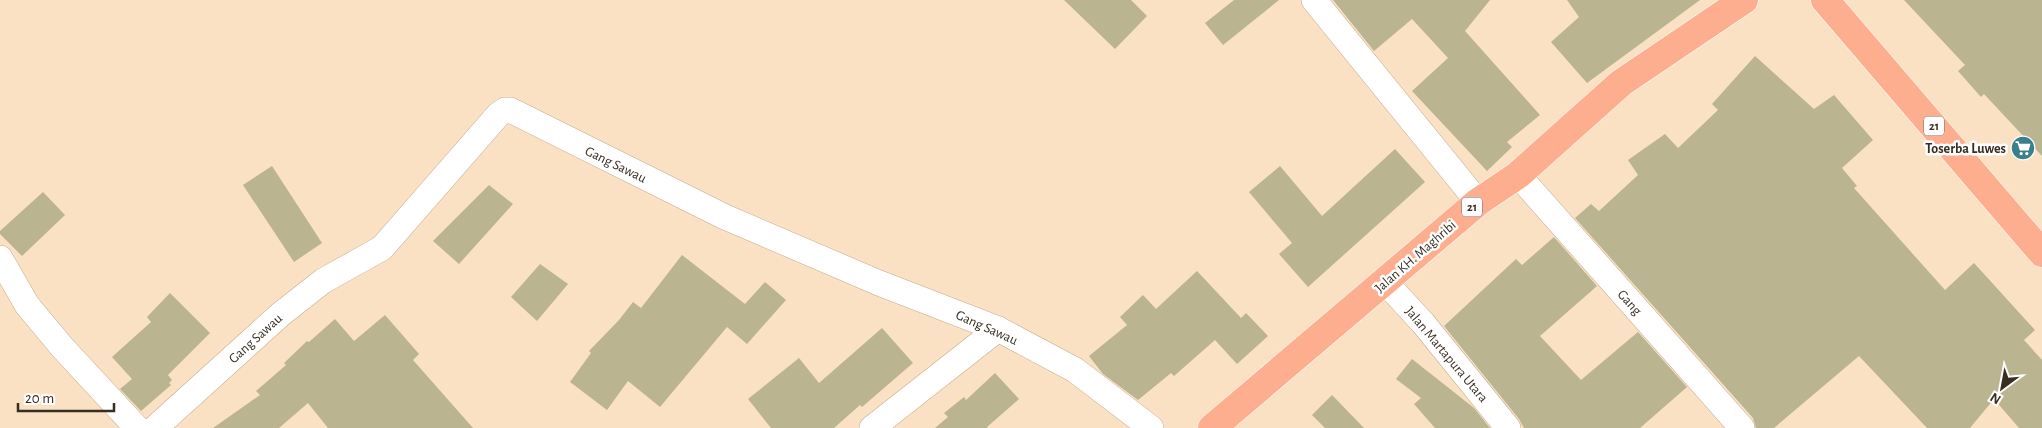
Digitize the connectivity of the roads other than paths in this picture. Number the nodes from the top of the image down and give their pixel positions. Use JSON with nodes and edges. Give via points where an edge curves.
{"nodes":[{"id":1,"x":1314,"y":0,"type":"edge"},
{"id":2,"x":1744,"y":0,"type":"edge"},
{"id":3,"x":1825,"y":0,"type":"edge"},
{"id":4,"x":1518,"y":175,"type":"junction"},
{"id":5,"x":1478,"y":202,"type":"junction"},
{"id":6,"x":2042,"y":253,"type":"edge"},
{"id":7,"x":0,"y":258,"type":"edge"},
{"id":8,"x":1385,"y":282,"type":"junction"},
{"id":9,"x":998,"y":329,"type":"junction"},
{"id":10,"x":137,"y":428,"type":"edge"},
{"id":11,"x":155,"y":428,"type":"edge"},
{"id":12,"x":872,"y":428,"type":"edge"},
{"id":13,"x":1151,"y":428,"type":"edge"},
{"id":14,"x":1212,"y":428,"type":"edge"},
{"id":15,"x":1508,"y":428,"type":"edge"},
{"id":16,"x":1742,"y":428,"type":"edge"}],
"edges":[{"from":1,"to":5,"type":"street"},
{"from":2,"to":4,"type":"highway","name":"Jalan KH. Maghribi","number":"21","via":[[1622,82]]},
{"from":3,"to":6,"type":"highway","number":"21"},
{"from":4,"to":5,"type":"highway","name":"Jalan KH. Maghribi","number":"21"},
{"from":4,"to":16,"type":"street","name":"Gang"},
{"from":5,"to":8,"type":"highway","name":"Jalan KH. Maghribi","number":"21"},
{"from":7,"to":10,"type":"street","via":[[27,305]]},
{"from":8,"to":14,"type":"highway","name":"Jalan KH. Maghribi","number":"21"},
{"from":8,"to":15,"type":"street","name":"Jalan Martapura Utara","via":[[1423,323]]},
{"from":9,"to":11,"type":"street","name":"Gang Sawau","via":[[879,283],[725,217],[516,112],[505,110],[382,248],[323,281],[281,314]]},
{"from":9,"to":12,"type":"street"},
{"from":9,"to":13,"type":"street","name":"Gang Sawau","via":[[1075,370]]}]}
